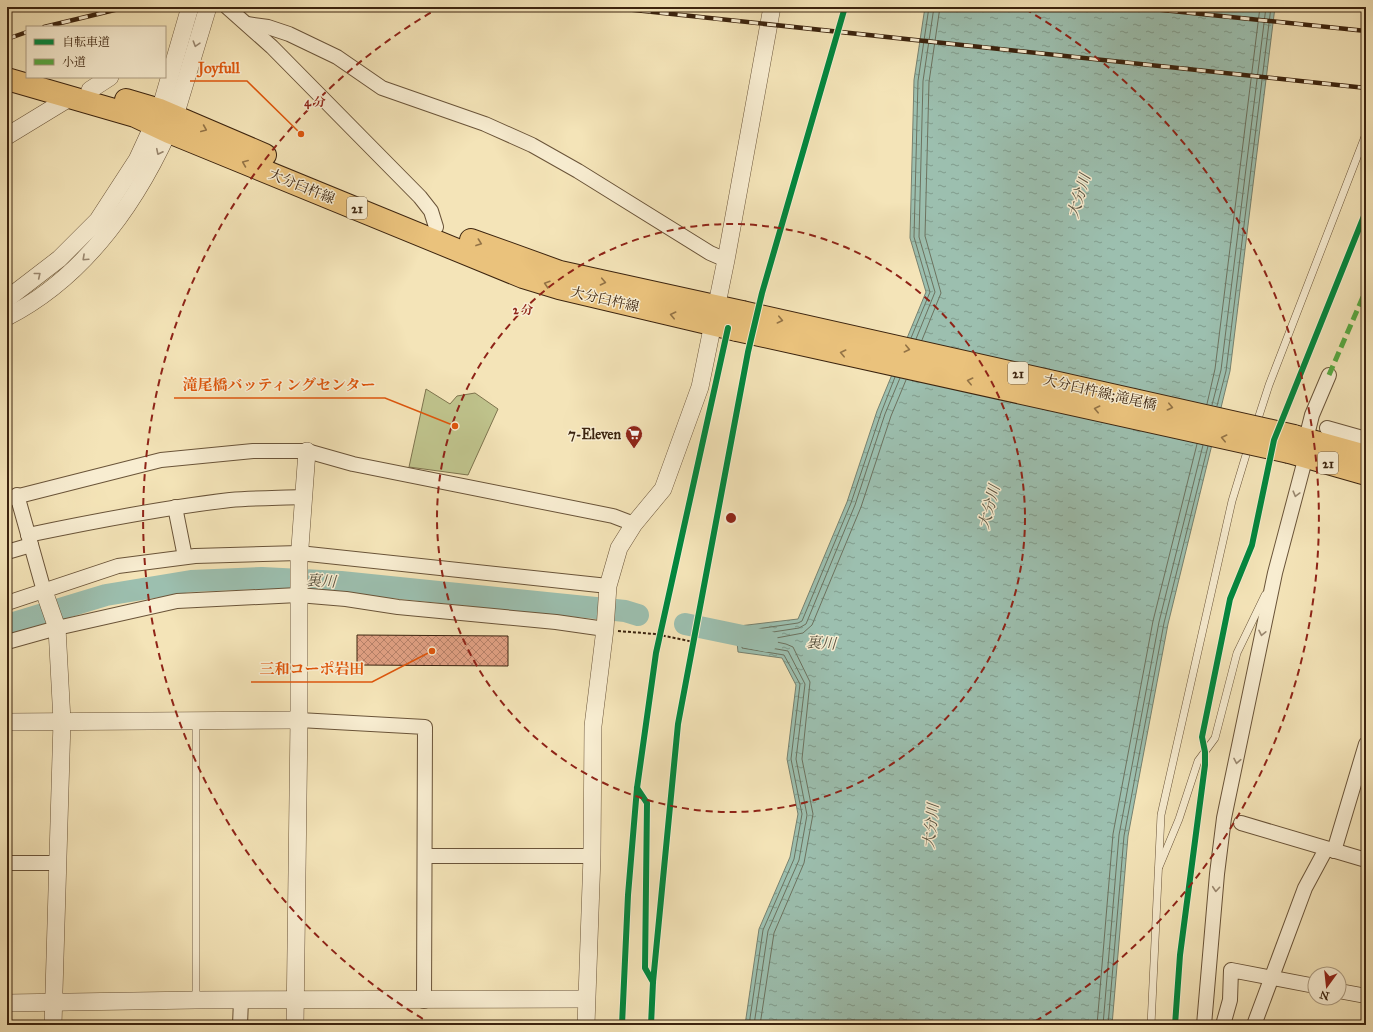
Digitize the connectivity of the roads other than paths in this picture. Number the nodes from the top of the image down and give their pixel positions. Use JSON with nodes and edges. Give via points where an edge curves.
{"nodes":[{"id":1,"x":190,"y":7,"type":"edge"},
{"id":2,"x":208,"y":7,"type":"edge"},
{"id":3,"x":227,"y":7,"type":"edge"},
{"id":4,"x":772,"y":7,"type":"edge"},
{"id":5,"x":247,"y":24,"type":"junction"},
{"id":6,"x":182,"y":34,"type":"junction"},
{"id":7,"x":166,"y":43,"type":"edge"},
{"id":8,"x":7,"y":65,"type":"edge"},
{"id":9,"x":26,"y":71,"type":"edge"},
{"id":10,"x":51,"y":78,"type":"edge"},
{"id":11,"x":108,"y":78,"type":"edge"},
{"id":12,"x":7,"y":79,"type":"edge"},
{"id":13,"x":90,"y":90,"type":"junction"},
{"id":14,"x":70,"y":97,"type":"junction"},
{"id":15,"x":164,"y":121,"type":"junction"},
{"id":16,"x":1366,"y":134,"type":"edge"},
{"id":17,"x":7,"y":136,"type":"edge"},
{"id":18,"x":436,"y":227,"type":"junction"},
{"id":19,"x":726,"y":260,"type":"junction"},
{"id":20,"x":7,"y":299,"type":"edge"},
{"id":21,"x":714,"y":315,"type":"junction"},
{"id":22,"x":7,"y":317,"type":"edge"},
{"id":23,"x":1329,"y":375,"type":"dead end"},
{"id":24,"x":1327,"y":428,"type":"dead end"},
{"id":25,"x":1366,"y":440,"type":"edge"},
{"id":26,"x":1299,"y":446,"type":"junction"},
{"id":27,"x":307,"y":451,"type":"junction"},
{"id":28,"x":1366,"y":456,"type":"edge"},
{"id":29,"x":1366,"y":474,"type":"edge"},
{"id":30,"x":12,"y":497,"type":"edge"},
{"id":31,"x":303,"y":498,"type":"junction"},
{"id":32,"x":174,"y":507,"type":"junction"},
{"id":33,"x":634,"y":524,"type":"junction"},
{"id":34,"x":30,"y":540,"type":"junction"},
{"id":35,"x":7,"y":552,"type":"edge"},
{"id":36,"x":185,"y":557,"type":"junction"},
{"id":37,"x":299,"y":557,"type":"junction"},
{"id":38,"x":1275,"y":573,"type":"junction"},
{"id":39,"x":608,"y":586,"type":"junction"},
{"id":40,"x":298,"y":591,"type":"junction"},
{"id":41,"x":46,"y":596,"type":"junction"},
{"id":42,"x":7,"y":602,"type":"edge"},
{"id":43,"x":57,"y":626,"type":"junction"},
{"id":44,"x":606,"y":626,"type":"junction"},
{"id":45,"x":7,"y":642,"type":"edge"},
{"id":46,"x":299,"y":720,"type":"junction"},
{"id":47,"x":62,"y":721,"type":"junction"},
{"id":48,"x":196,"y":721,"type":"junction"},
{"id":49,"x":7,"y":722,"type":"edge"},
{"id":50,"x":1366,"y":744,"type":"edge"},
{"id":51,"x":1233,"y":821,"type":"junction"},
{"id":52,"x":1330,"y":850,"type":"junction"},
{"id":53,"x":425,"y":856,"type":"junction"},
{"id":54,"x":592,"y":856,"type":"junction"},
{"id":55,"x":1366,"y":860,"type":"edge"},
{"id":56,"x":7,"y":863,"type":"edge"},
{"id":57,"x":57,"y":864,"type":"junction"},
{"id":58,"x":1157,"y":872,"type":"junction"},
{"id":59,"x":1271,"y":978,"type":"junction"},
{"id":60,"x":1307,"y":985,"type":"edge"},
{"id":61,"x":1347,"y":992,"type":"edge"},
{"id":62,"x":1366,"y":996,"type":"edge"},
{"id":63,"x":586,"y":999,"type":"junction"},
{"id":64,"x":196,"y":1000,"type":"junction"},
{"id":65,"x":241,"y":1000,"type":"junction"},
{"id":66,"x":295,"y":1000,"type":"junction"},
{"id":67,"x":424,"y":1001,"type":"junction"},
{"id":68,"x":7,"y":1003,"type":"edge"},
{"id":69,"x":53,"y":1003,"type":"junction"},
{"id":70,"x":53,"y":1025,"type":"edge"},
{"id":71,"x":240,"y":1025,"type":"edge"},
{"id":72,"x":295,"y":1025,"type":"edge"},
{"id":73,"x":586,"y":1025,"type":"edge"},
{"id":74,"x":1151,"y":1025,"type":"edge"},
{"id":75,"x":1204,"y":1025,"type":"edge"},
{"id":76,"x":1224,"y":1025,"type":"edge"},
{"id":77,"x":1254,"y":1025,"type":"edge"}],
"edges":[{"from":1,"to":6,"type":"street"},
{"from":2,"to":15,"type":"street","one_way":true},
{"from":3,"to":5,"type":"street"},
{"from":4,"to":19,"type":"street"},
{"from":5,"to":18,"type":"street","via":[[420,198],[430,211]]},
{"from":5,"to":19,"type":"street","via":[[289,34],[337,57],[382,88],[485,124],[532,145],[710,253]]},
{"from":6,"to":7,"type":"street"},
{"from":6,"to":15,"type":"street"},
{"from":8,"to":9,"type":"main road"},
{"from":10,"to":13,"type":"main road","name":"大分臼杵線","number":"21"},
{"from":11,"to":13,"type":"street"},
{"from":12,"to":14,"type":"main road","name":"大分臼杵線","number":"21"},
{"from":13,"to":15,"type":"main road","name":"大分臼杵線","number":"21"},
{"from":14,"to":15,"type":"main road","name":"大分臼杵線","number":"21","via":[[135,116]]},
{"from":14,"to":17,"type":"street"},
{"from":15,"to":18,"type":"main road","name":"大分臼杵線","number":"21","one_way":true},
{"from":20,"to":15,"type":"street","one_way":true,"via":[[59,259],[98,220]]},
{"from":21,"to":15,"type":"main road","name":"大分臼杵線","number":"21","one_way":true,"via":[[559,288],[523,277]]},
{"from":15,"to":22,"type":"street","one_way":true,"via":[[148,173],[118,221],[90,253],[54,286]]},
{"from":16,"to":58,"type":"lane","via":[[1269,385],[1232,501],[1160,815]]},
{"from":18,"to":21,"type":"main road","name":"大分臼杵線","number":"21","one_way":true,"via":[[560,272]]},
{"from":19,"to":21,"type":"street"},
{"from":21,"to":26,"type":"main road","name":"大分臼杵線;滝尾橋","number":"21","bridge":true},
{"from":21,"to":33,"type":"street","via":[[700,387],[663,488]]},
{"from":23,"to":26,"type":"street"},
{"from":24,"to":25,"type":"street"},
{"from":26,"to":28,"type":"main road","number":"21"},
{"from":26,"to":29,"type":"main road","number":"21"},
{"from":26,"to":38,"type":"street","one_way":true},
{"from":27,"to":30,"type":"street","via":[[253,451],[161,460]]},
{"from":27,"to":31,"type":"street"},
{"from":27,"to":33,"type":"street","via":[[361,465],[613,516]]},
{"from":30,"to":34,"type":"street"},
{"from":31,"to":32,"type":"street","via":[[232,500]]},
{"from":31,"to":37,"type":"street"},
{"from":32,"to":34,"type":"street","via":[[120,516]]},
{"from":32,"to":36,"type":"street"},
{"from":33,"to":39,"type":"street","via":[[619,548]]},
{"from":34,"to":35,"type":"street"},
{"from":34,"to":41,"type":"street"},
{"from":36,"to":37,"type":"street"},
{"from":36,"to":41,"type":"street","via":[[118,566]]},
{"from":37,"to":39,"type":"street"},
{"from":37,"to":40,"type":"street"},
{"from":38,"to":51,"type":"street","one_way":true},
{"from":38,"to":58,"type":"lane","via":[[1237,653],[1215,738],[1198,761],[1179,819]]},
{"from":39,"to":44,"type":"street"},
{"from":40,"to":43,"type":"street","via":[[177,601]]},
{"from":40,"to":44,"type":"street","via":[[398,607]]},
{"from":40,"to":46,"type":"street"},
{"from":41,"to":42,"type":"street"},
{"from":41,"to":43,"type":"street"},
{"from":43,"to":45,"type":"street"},
{"from":43,"to":47,"type":"street"},
{"from":44,"to":54,"type":"street","via":[[593,726]]},
{"from":46,"to":48,"type":"street"},
{"from":46,"to":53,"type":"street","via":[[425,727]]},
{"from":46,"to":66,"type":"street"},
{"from":47,"to":48,"type":"street"},
{"from":47,"to":49,"type":"street"},
{"from":47,"to":57,"type":"street"},
{"from":48,"to":64,"type":"lane"},
{"from":50,"to":52,"type":"street"},
{"from":51,"to":52,"type":"street"},
{"from":51,"to":75,"type":"street","one_way":true,"via":[[1217,874]]},
{"from":52,"to":55,"type":"street"},
{"from":52,"to":59,"type":"street","via":[[1305,888]]},
{"from":53,"to":54,"type":"street"},
{"from":53,"to":67,"type":"street"},
{"from":54,"to":63,"type":"street"},
{"from":56,"to":57,"type":"street"},
{"from":57,"to":69,"type":"street"},
{"from":58,"to":74,"type":"lane"},
{"from":59,"to":60,"type":"street"},
{"from":59,"to":76,"type":"street","via":[[1231,970],[1230,1000]]},
{"from":59,"to":77,"type":"street"},
{"from":61,"to":62,"type":"street"},
{"from":63,"to":67,"type":"street"},
{"from":63,"to":73,"type":"street"},
{"from":64,"to":65,"type":"street"},
{"from":64,"to":69,"type":"street"},
{"from":65,"to":66,"type":"street"},
{"from":65,"to":71,"type":"street"},
{"from":66,"to":67,"type":"street"},
{"from":66,"to":72,"type":"street"},
{"from":68,"to":69,"type":"street"},
{"from":69,"to":70,"type":"street"}]}
